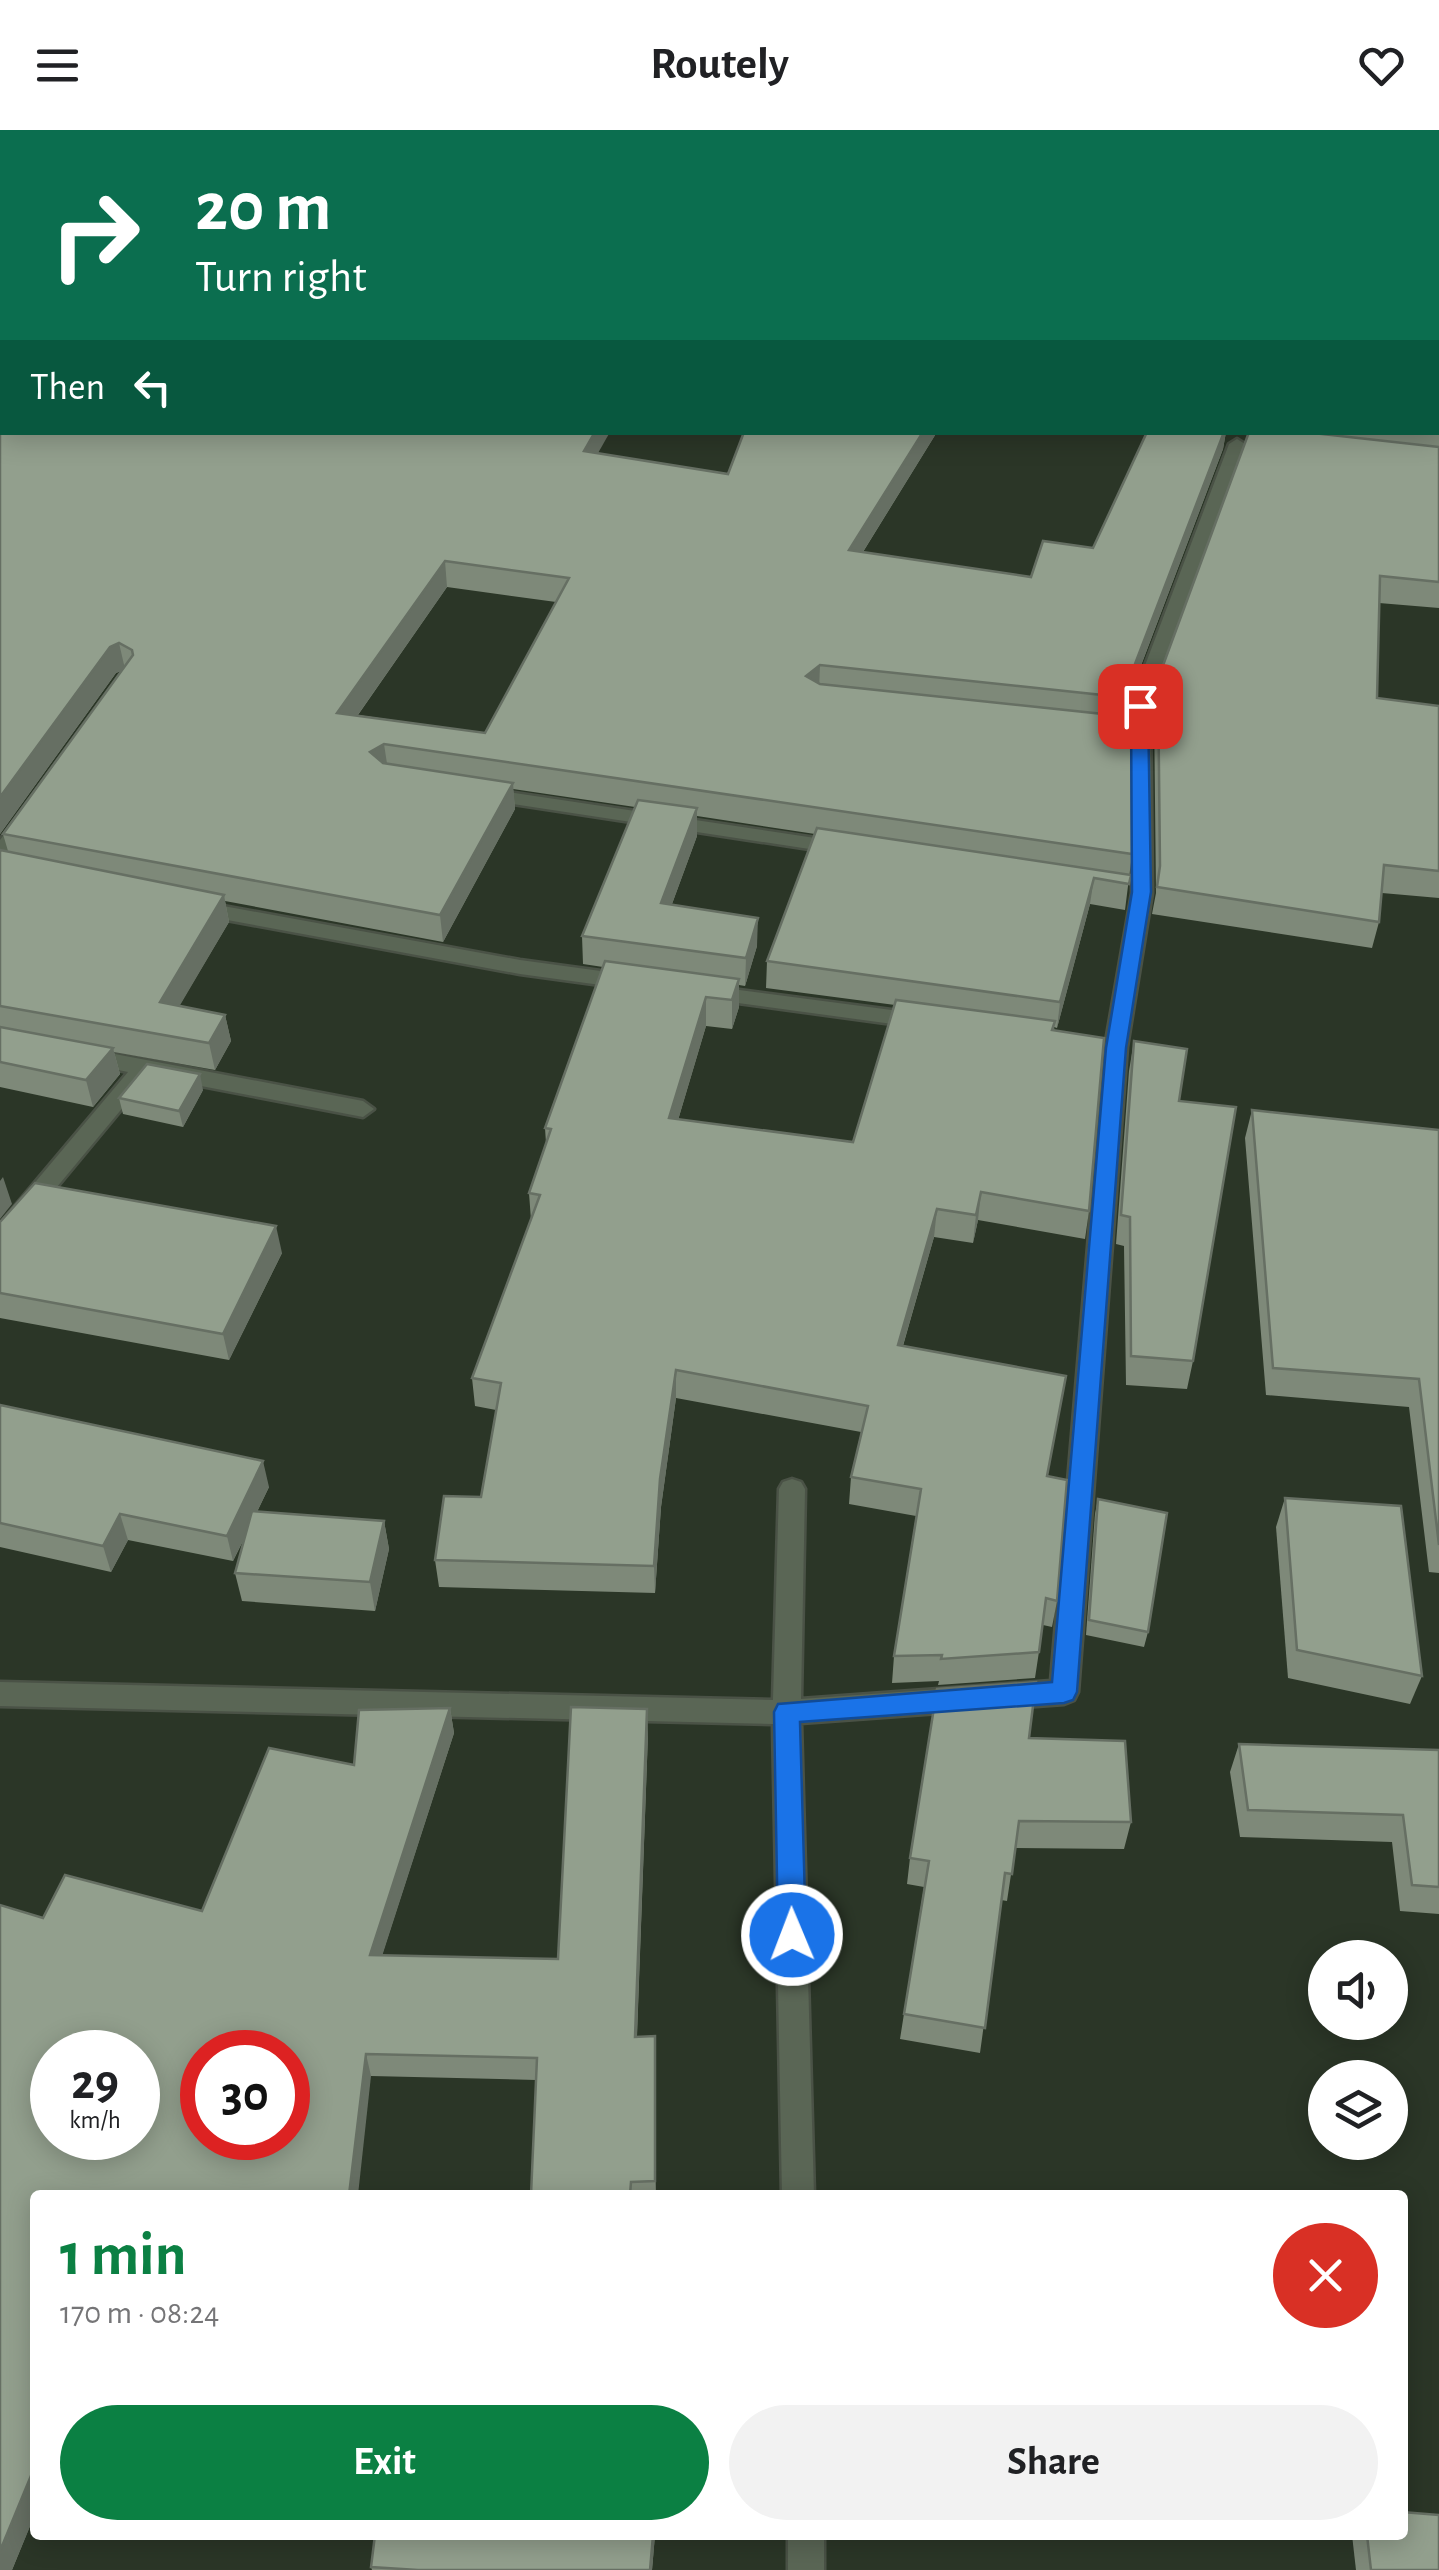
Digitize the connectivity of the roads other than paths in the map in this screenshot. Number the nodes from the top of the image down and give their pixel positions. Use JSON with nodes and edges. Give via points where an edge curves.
{"nodes":[{"id":1,"x":1237,"y":444,"type":"dead end"},
{"id":2,"x":464,"y":792,"type":"edge"},
{"id":3,"x":34,"y":807,"type":"edge"},
{"id":4,"x":871,"y":852,"type":"edge"},
{"id":5,"x":0,"y":855,"type":"edge"},
{"id":6,"x":182,"y":905,"type":"edge"},
{"id":7,"x":654,"y":985,"type":"edge"},
{"id":8,"x":693,"y":990,"type":"edge"},
{"id":9,"x":943,"y":1024,"type":"edge"},
{"id":10,"x":54,"y":1050,"type":"edge"},
{"id":11,"x":144,"y":1067,"type":"junction"},
{"id":12,"x":363,"y":1109,"type":"dead end"},
{"id":13,"x":0,"y":1240,"type":"edge"},
{"id":14,"x":792,"y":1490,"type":"dead end"},
{"id":15,"x":0,"y":1694,"type":"edge"},
{"id":16,"x":787,"y":1712,"type":"junction"},
{"id":17,"x":798,"y":2190,"type":"edge"},
{"id":18,"x":806,"y":2540,"type":"edge"},
{"id":19,"x":806,"y":2570,"type":"edge"}],
"edges":[{"from":1,"to":16,"type":"street","via":[[1132,734],[1132,891],[1107,1046],[1064,1692]]},
{"from":2,"to":4,"type":"street"},
{"from":3,"to":5,"type":"street"},
{"from":6,"to":7,"type":"street"},
{"from":8,"to":9,"type":"street"},
{"from":10,"to":11,"type":"street"},
{"from":11,"to":12,"type":"street"},
{"from":11,"to":13,"type":"street"},
{"from":14,"to":16,"type":"street"},
{"from":15,"to":16,"type":"street"},
{"from":16,"to":17,"type":"street"},
{"from":18,"to":19,"type":"street"}]}
